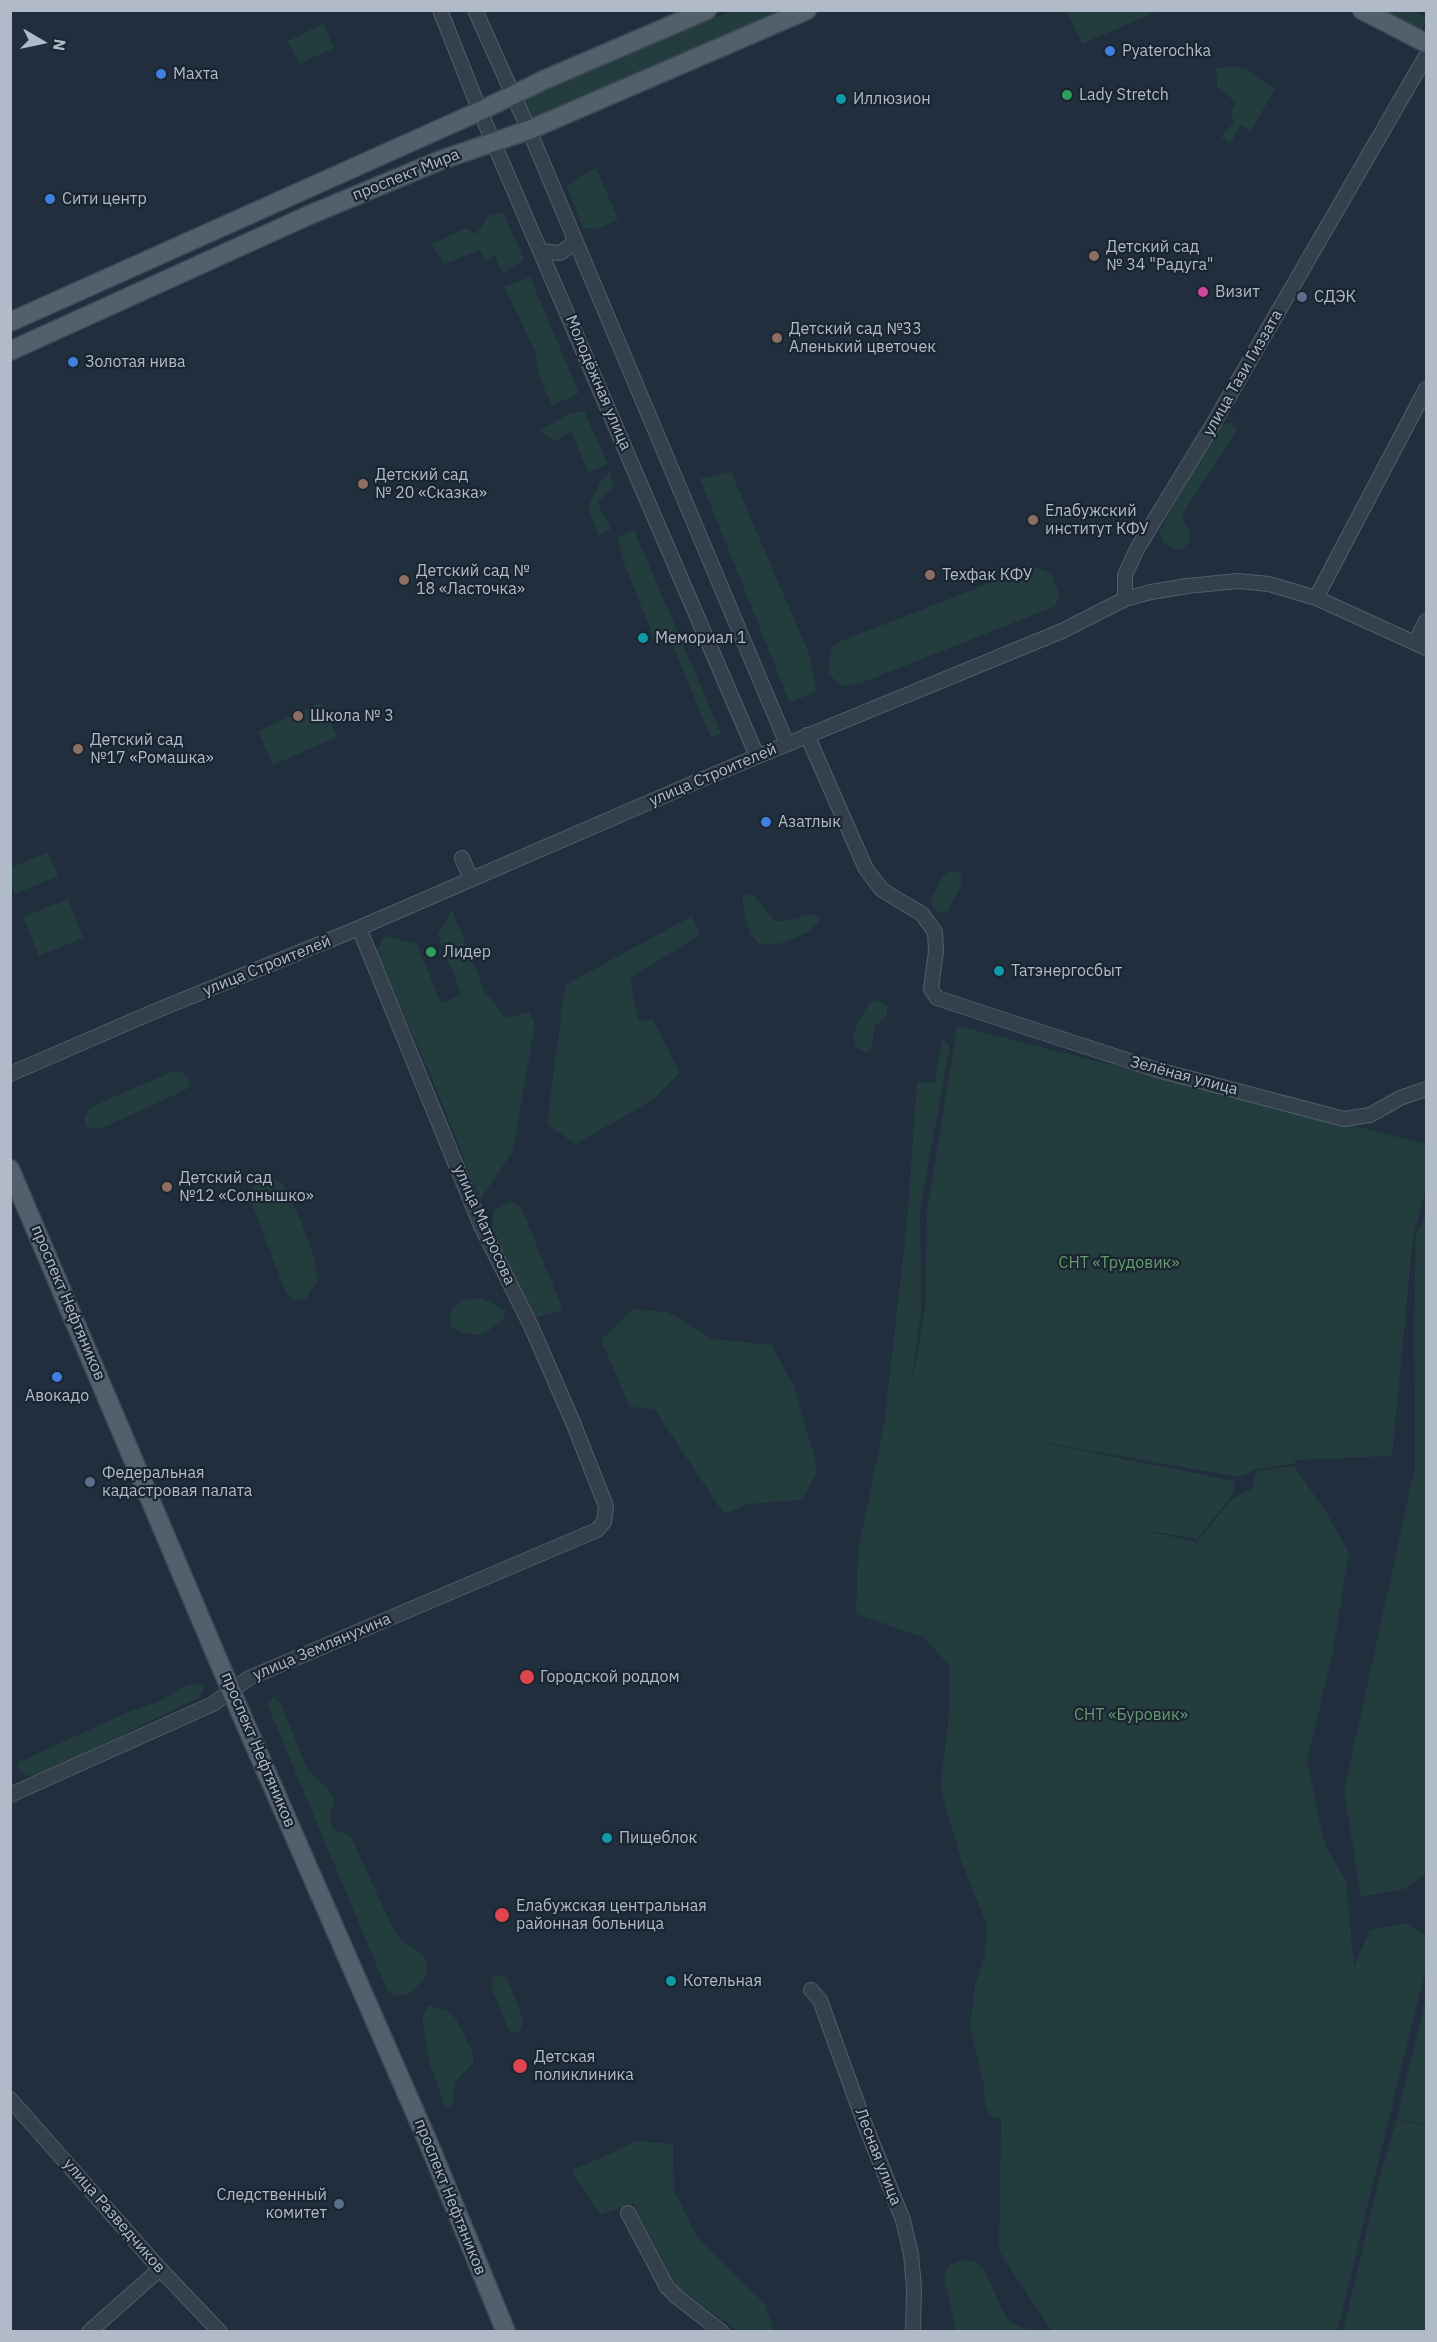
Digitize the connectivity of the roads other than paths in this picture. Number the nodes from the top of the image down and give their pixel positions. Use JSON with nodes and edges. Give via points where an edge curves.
{"nodes":[{"id":1,"x":440,"y":10,"type":"edge"},
{"id":2,"x":475,"y":10,"type":"edge"},
{"id":3,"x":707,"y":10,"type":"edge"},
{"id":4,"x":807,"y":10,"type":"edge"},
{"id":5,"x":1362,"y":10,"type":"edge"},
{"id":6,"x":1426,"y":43,"type":"edge"},
{"id":7,"x":1426,"y":56,"type":"edge"},
{"id":8,"x":512,"y":95,"type":"junction"},
{"id":9,"x":480,"y":111,"type":"junction"},
{"id":10,"x":529,"y":130,"type":"junction"},
{"id":11,"x":494,"y":142,"type":"junction"},
{"id":12,"x":296,"y":193,"type":"junction"},
{"id":13,"x":307,"y":216,"type":"junction"},
{"id":14,"x":573,"y":236,"type":"junction"},
{"id":15,"x":541,"y":251,"type":"junction"},
{"id":16,"x":10,"y":322,"type":"edge"},
{"id":17,"x":10,"y":351,"type":"edge"},
{"id":18,"x":1426,"y":389,"type":"edge"},
{"id":19,"x":1316,"y":598,"type":"junction"},
{"id":20,"x":1125,"y":599,"type":"junction"},
{"id":21,"x":1426,"y":621,"type":"edge"},
{"id":22,"x":1421,"y":646,"type":"edge"},
{"id":23,"x":807,"y":735,"type":"junction"},
{"id":24,"x":786,"y":744,"type":"junction"},
{"id":25,"x":758,"y":756,"type":"junction"},
{"id":26,"x":462,"y":858,"type":"dead end"},
{"id":27,"x":471,"y":879,"type":"junction"},
{"id":28,"x":359,"y":928,"type":"junction"},
{"id":29,"x":10,"y":1074,"type":"edge"},
{"id":30,"x":1426,"y":1089,"type":"edge"},
{"id":31,"x":10,"y":1169,"type":"edge"},
{"id":32,"x":604,"y":1522,"type":"joint"},
{"id":33,"x":232,"y":1692,"type":"junction"},
{"id":34,"x":10,"y":1796,"type":"edge"},
{"id":35,"x":811,"y":1990,"type":"dead end"},
{"id":36,"x":10,"y":2099,"type":"edge"},
{"id":37,"x":628,"y":2213,"type":"dead end"},
{"id":38,"x":160,"y":2269,"type":"junction"},
{"id":39,"x":501,"y":2330,"type":"edge"},
{"id":40,"x":89,"y":2331,"type":"edge"},
{"id":41,"x":220,"y":2331,"type":"edge"},
{"id":42,"x":722,"y":2331,"type":"edge"},
{"id":43,"x":914,"y":2331,"type":"edge"}],
"edges":[{"from":1,"to":9,"type":"street","name":"Молодёжная улица"},
{"from":2,"to":8,"type":"street","name":"Молодёжная улица"},
{"from":3,"to":8,"type":"main road","name":"проспект Мира"},
{"from":4,"to":10,"type":"main road","name":"проспект Мира"},
{"from":5,"to":6,"type":"main road"},
{"from":7,"to":20,"type":"street","name":"улица Тази Гиззата","via":[[1137,549],[1125,575]]},
{"from":8,"to":9,"type":"main road","name":"проспект Мира"},
{"from":8,"to":10,"type":"street","name":"Молодёжная улица"},
{"from":9,"to":11,"type":"street","name":"Молодёжная улица"},
{"from":9,"to":12,"type":"main road","name":"проспект Мира"},
{"from":10,"to":11,"type":"main road","name":"проспект Мира"},
{"from":10,"to":14,"type":"street","name":"Молодёжная улица"},
{"from":11,"to":13,"type":"main road","name":"проспект Мира"},
{"from":11,"to":15,"type":"street","name":"Молодёжная улица"},
{"from":12,"to":13,"type":"main road","via":[[304,201]]},
{"from":12,"to":16,"type":"main road","name":"проспект Мира"},
{"from":13,"to":17,"type":"main road","name":"проспект Мира"},
{"from":14,"to":15,"type":"street","via":[[574,241],[560,253]]},
{"from":14,"to":24,"type":"street","name":"Молодёжная улица"},
{"from":15,"to":25,"type":"street","name":"Молодёжная улица"},
{"from":18,"to":19,"type":"street"},
{"from":19,"to":20,"type":"street","name":"улица Строителей","via":[[1269,584],[1238,581],[1160,590]]},
{"from":19,"to":22,"type":"street","name":"улица Строителей"},
{"from":20,"to":23,"type":"street","name":"улица Строителей","via":[[1062,631]]},
{"from":21,"to":22,"type":"street"},
{"from":23,"to":24,"type":"street","name":"улица Строителей"},
{"from":23,"to":30,"type":"street","name":"Зелёная улица","via":[[866,869],[882,890],[916,909],[930,922],[936,941],[931,989],[942,1001],[1154,1069],[1344,1119],[1370,1115]]},
{"from":24,"to":25,"type":"street","name":"улица Строителей"},
{"from":25,"to":27,"type":"street","name":"улица Строителей"},
{"from":26,"to":27,"type":"street"},
{"from":27,"to":28,"type":"street","name":"улица Строителей"},
{"from":28,"to":29,"type":"street","name":"улица Строителей"},
{"from":28,"to":32,"type":"street","name":"улица Матросова","via":[[481,1226],[572,1420],[606,1506]]},
{"from":31,"to":33,"type":"main road","name":"проспект Нефтяников"},
{"from":32,"to":33,"type":"street","name":"улица Землянухина","via":[[597,1530],[249,1678]]},
{"from":33,"to":34,"type":"street","name":"улица Землянухина"},
{"from":33,"to":39,"type":"main road","name":"проспект Нефтяников","via":[[428,2142]]},
{"from":35,"to":43,"type":"street","name":"Лесная улица","via":[[820,2000],[903,2220],[911,2254]]},
{"from":36,"to":38,"type":"street","name":"улица Разведчиков"},
{"from":37,"to":42,"type":"street","via":[[667,2287]]},
{"from":38,"to":40,"type":"street"},
{"from":38,"to":41,"type":"street","name":"улица Разведчиков"}]}
